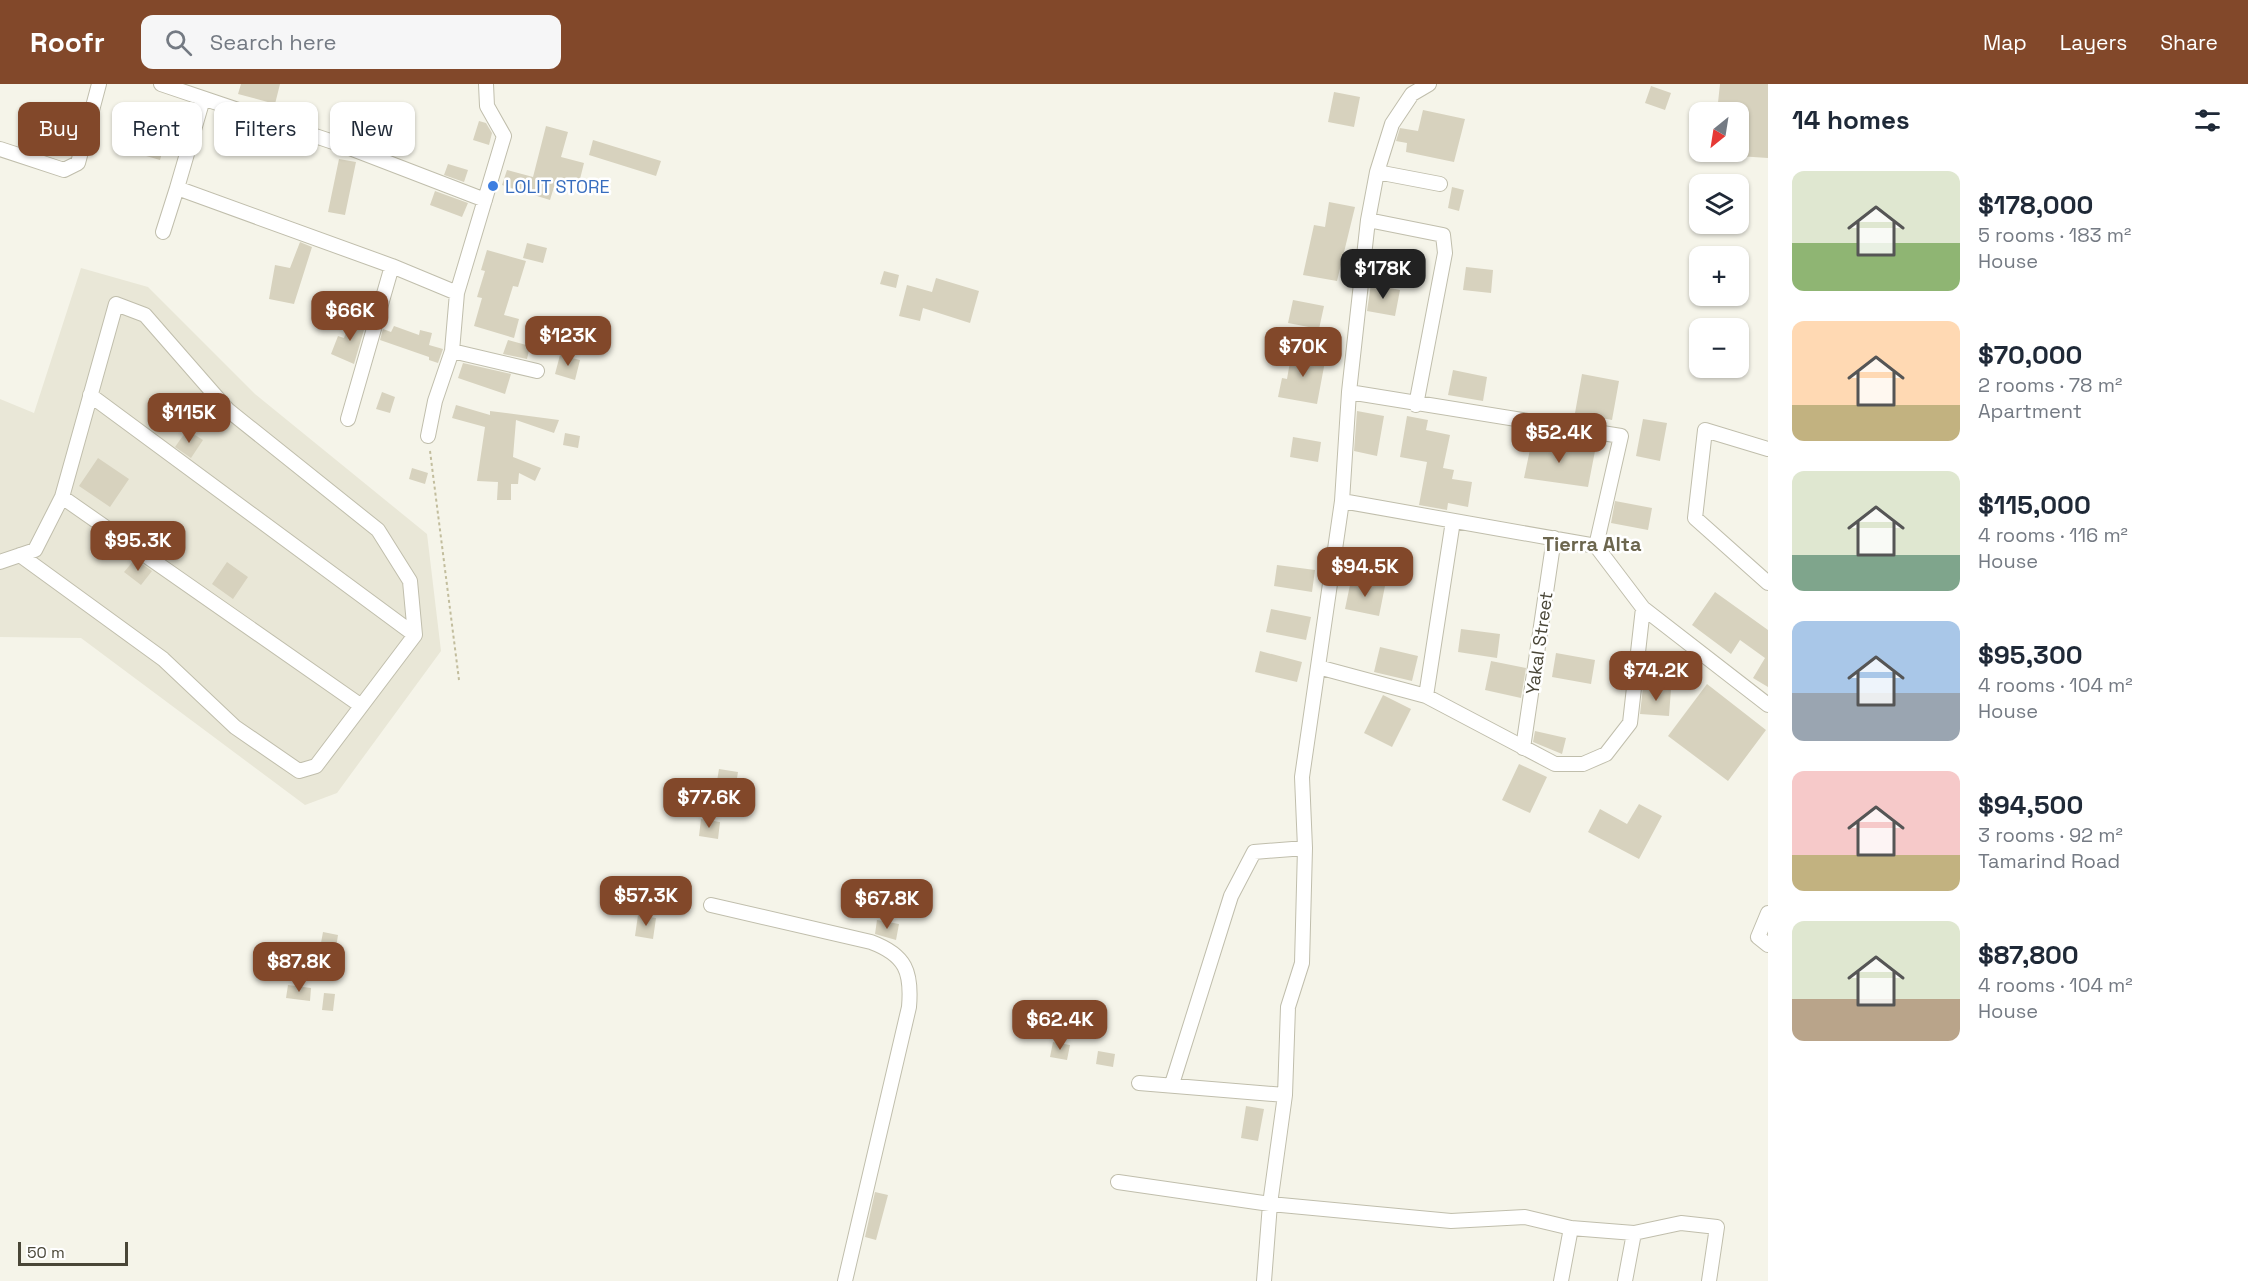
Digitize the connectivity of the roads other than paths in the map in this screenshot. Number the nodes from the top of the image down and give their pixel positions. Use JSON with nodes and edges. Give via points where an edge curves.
{"nodes":[{"id":1,"x":99,"y":84,"type":"edge"},
{"id":2,"x":161,"y":84,"type":"edge"},
{"id":3,"x":486,"y":84,"type":"edge"},
{"id":4,"x":1429,"y":84,"type":"edge"},
{"id":5,"x":203,"y":99,"type":"junction"},
{"id":6,"x":0,"y":149,"type":"edge"},
{"id":7,"x":1377,"y":172,"type":"junction"},
{"id":8,"x":1440,"y":184,"type":"dead end"},
{"id":9,"x":177,"y":188,"type":"junction"},
{"id":10,"x":485,"y":200,"type":"junction"},
{"id":11,"x":1368,"y":220,"type":"junction"},
{"id":12,"x":163,"y":232,"type":"dead end"},
{"id":13,"x":392,"y":266,"type":"junction"},
{"id":14,"x":457,"y":293,"type":"junction"},
{"id":15,"x":452,"y":351,"type":"junction"},
{"id":16,"x":537,"y":371,"type":"dead end"},
{"id":17,"x":1349,"y":392,"type":"junction"},
{"id":18,"x":90,"y":395,"type":"junction"},
{"id":19,"x":1416,"y":405,"type":"junction"},
{"id":20,"x":348,"y":418,"type":"dead end"},
{"id":21,"x":428,"y":436,"type":"road end"},
{"id":22,"x":1768,"y":449,"type":"edge"},
{"id":23,"x":62,"y":497,"type":"junction"},
{"id":24,"x":1342,"y":501,"type":"junction"},
{"id":25,"x":1453,"y":521,"type":"junction"},
{"id":26,"x":1554,"y":538,"type":"junction"},
{"id":27,"x":1596,"y":546,"type":"junction"},
{"id":28,"x":20,"y":555,"type":"junction"},
{"id":29,"x":0,"y":562,"type":"edge"},
{"id":30,"x":1768,"y":583,"type":"edge"},
{"id":31,"x":1643,"y":608,"type":"junction"},
{"id":32,"x":415,"y":635,"type":"junction"},
{"id":33,"x":1318,"y":667,"type":"junction"},
{"id":34,"x":1426,"y":696,"type":"junction"},
{"id":35,"x":360,"y":705,"type":"junction"},
{"id":36,"x":1768,"y":705,"type":"edge"},
{"id":37,"x":1523,"y":748,"type":"junction"},
{"id":38,"x":1305,"y":848,"type":"junction"},
{"id":39,"x":711,"y":905,"type":"dead end"},
{"id":40,"x":1768,"y":913,"type":"edge"},
{"id":41,"x":1768,"y":945,"type":"edge"},
{"id":42,"x":1138,"y":1083,"type":"dead end"},
{"id":43,"x":1172,"y":1084,"type":"junction"},
{"id":44,"x":1285,"y":1095,"type":"junction"},
{"id":45,"x":1118,"y":1182,"type":"dead end"},
{"id":46,"x":1270,"y":1204,"type":"junction"},
{"id":47,"x":1571,"y":1228,"type":"junction"},
{"id":48,"x":1634,"y":1233,"type":"junction"},
{"id":49,"x":845,"y":1281,"type":"edge"},
{"id":50,"x":1264,"y":1281,"type":"edge"},
{"id":51,"x":1561,"y":1281,"type":"edge"},
{"id":52,"x":1625,"y":1281,"type":"edge"},
{"id":53,"x":1709,"y":1281,"type":"edge"}],
"edges":[{"from":1,"to":6,"type":"street","via":[[78,163],[64,170]]},
{"from":2,"to":5,"type":"street"},
{"from":3,"to":10,"type":"street","via":[[487,106],[504,136]]},
{"from":4,"to":7,"type":"street","via":[[1412,94],[1392,124]]},
{"from":5,"to":9,"type":"street"},
{"from":5,"to":10,"type":"street","via":[[342,145]]},
{"from":7,"to":8,"type":"street"},
{"from":7,"to":11,"type":"street"},
{"from":9,"to":12,"type":"street"},
{"from":9,"to":13,"type":"street"},
{"from":10,"to":14,"type":"street"},
{"from":11,"to":17,"type":"street"},
{"from":11,"to":19,"type":"street","via":[[1443,235],[1445,253]]},
{"from":13,"to":14,"type":"street"},
{"from":13,"to":20,"type":"street"},
{"from":14,"to":15,"type":"street"},
{"from":15,"to":16,"type":"street"},
{"from":15,"to":21,"type":"street"},
{"from":17,"to":19,"type":"street"},
{"from":17,"to":24,"type":"street"},
{"from":18,"to":23,"type":"street"},
{"from":18,"to":32,"type":"street"},
{"from":18,"to":32,"type":"street","via":[[116,304],[145,315],[228,410],[378,530],[410,581]]},
{"from":19,"to":27,"type":"street","via":[[1622,436]]},
{"from":22,"to":30,"type":"street","via":[[1705,430],[1695,518]]},
{"from":23,"to":28,"type":"street","via":[[35,550]]},
{"from":23,"to":35,"type":"street"},
{"from":24,"to":25,"type":"street"},
{"from":24,"to":33,"type":"street"},
{"from":25,"to":26,"type":"street"},
{"from":25,"to":34,"type":"street"},
{"from":26,"to":27,"type":"street"},
{"from":26,"to":37,"type":"street","name":"Yakal Street"},
{"from":27,"to":31,"type":"street"},
{"from":28,"to":29,"type":"street"},
{"from":28,"to":35,"type":"street","via":[[163,659],[236,727],[298,771],[316,766]]},
{"from":31,"to":36,"type":"street"},
{"from":31,"to":37,"type":"street","via":[[1630,723],[1606,754],[1583,764],[1555,764]]},
{"from":32,"to":35,"type":"street"},
{"from":33,"to":34,"type":"street"},
{"from":33,"to":38,"type":"street","via":[[1302,777]]},
{"from":34,"to":37,"type":"street"},
{"from":38,"to":43,"type":"street","via":[[1254,852],[1232,896]]},
{"from":38,"to":44,"type":"street","via":[[1302,963],[1288,1007]]},
{"from":39,"to":49,"type":"street","via":[[871,942],[894,955],[909,974],[909,1007]]},
{"from":40,"to":41,"type":"street","via":[[1758,937]]},
{"from":42,"to":43,"type":"street"},
{"from":43,"to":44,"type":"street"},
{"from":44,"to":46,"type":"street"},
{"from":45,"to":46,"type":"street"},
{"from":46,"to":47,"type":"street","via":[[1451,1221],[1525,1217]]},
{"from":46,"to":50,"type":"street"},
{"from":47,"to":48,"type":"street"},
{"from":47,"to":51,"type":"street"},
{"from":48,"to":52,"type":"street"},
{"from":48,"to":53,"type":"street","via":[[1681,1222],[1717,1227]]}]}
